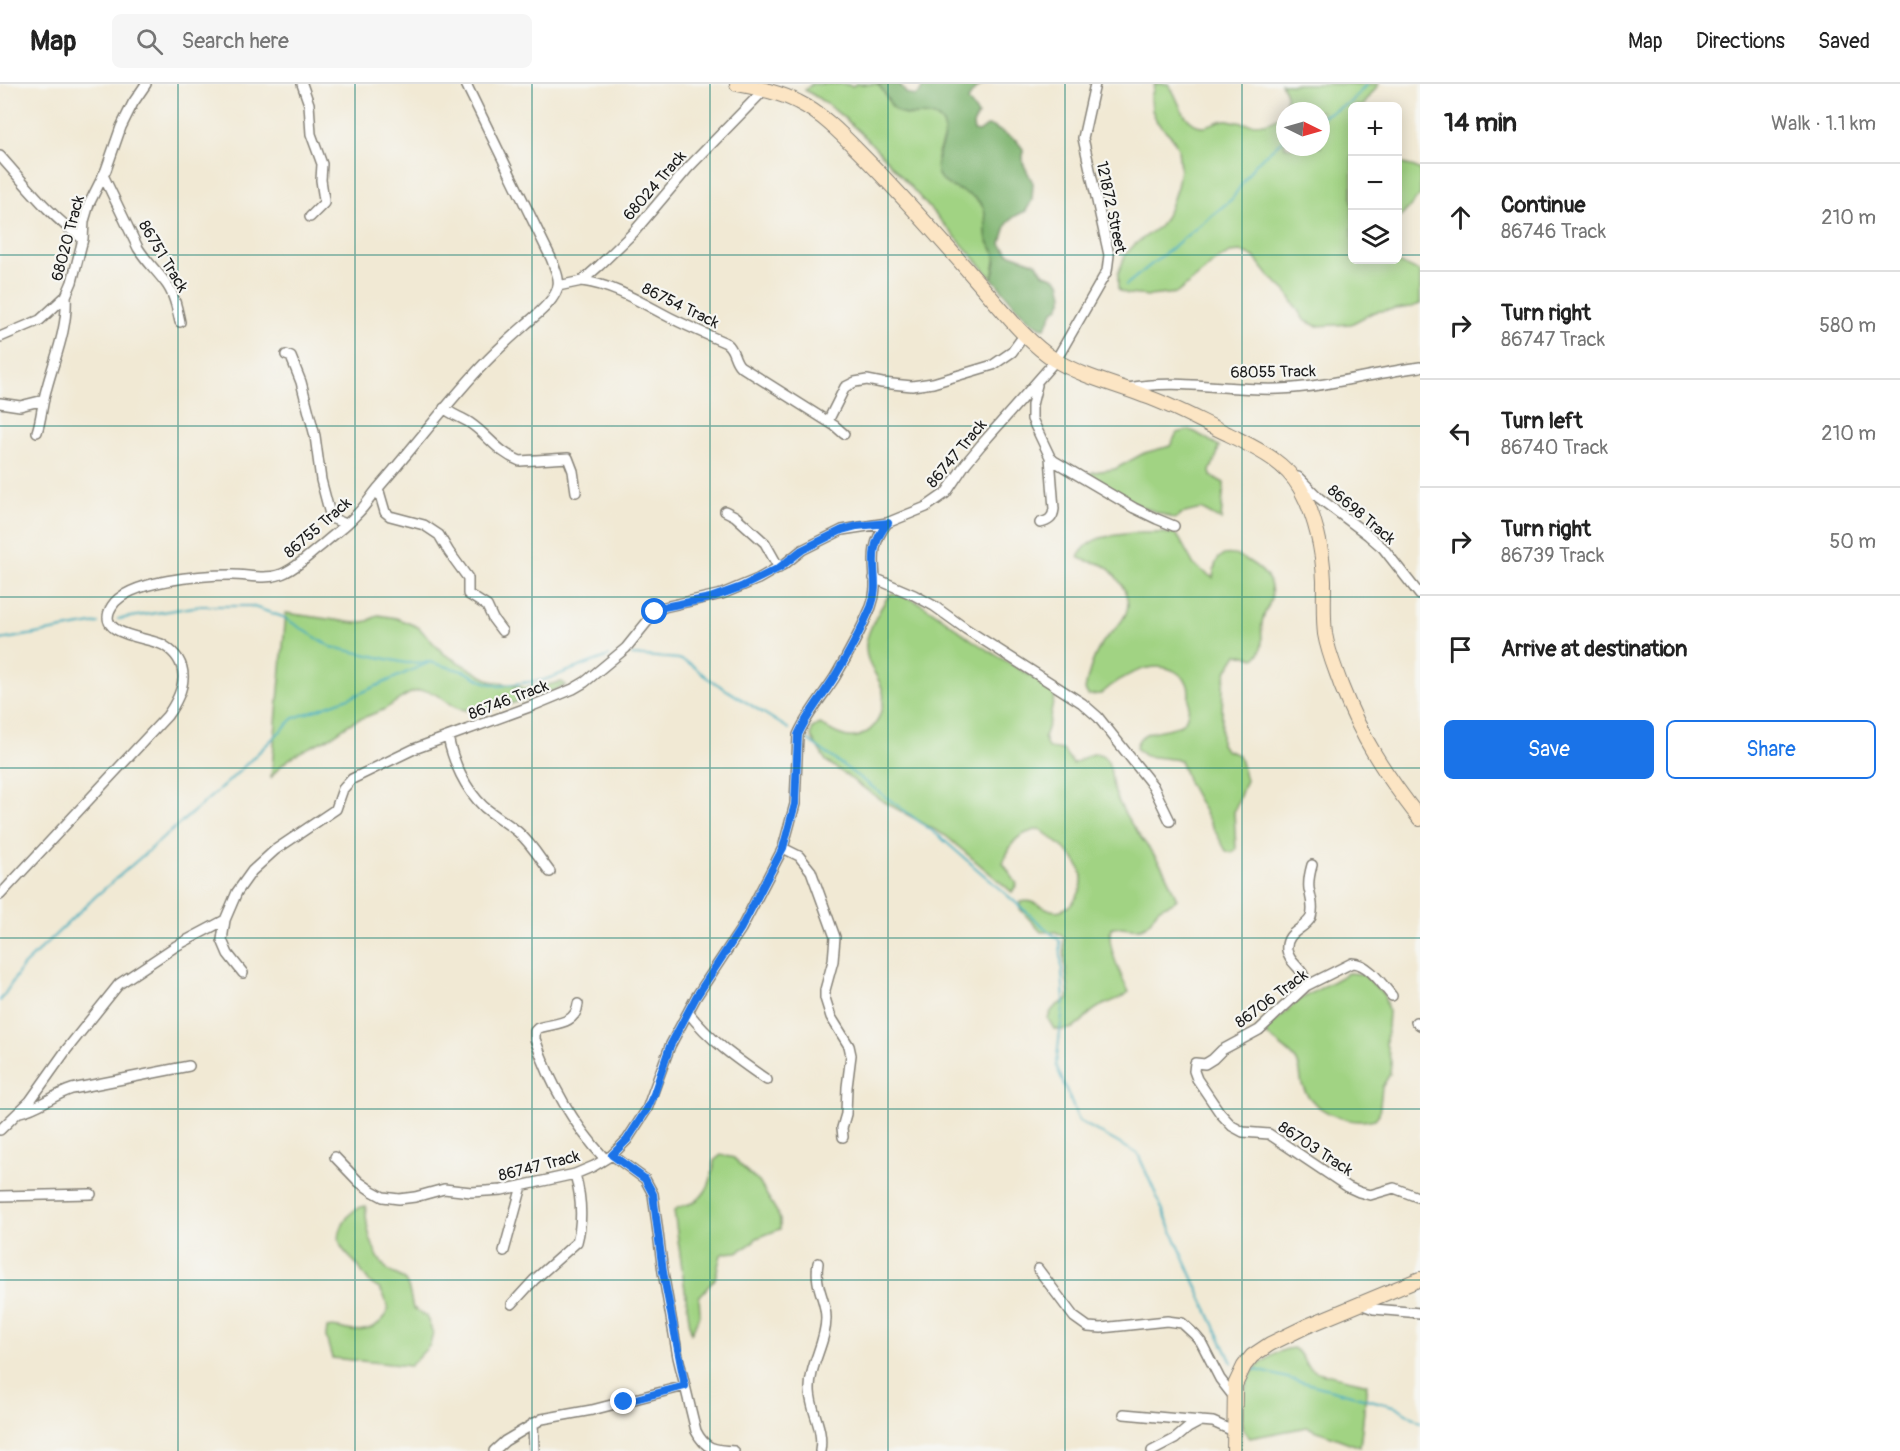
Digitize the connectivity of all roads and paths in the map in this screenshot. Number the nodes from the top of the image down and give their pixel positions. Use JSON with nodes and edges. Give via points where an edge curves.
{"nodes":[{"id":1,"x":146,"y":84,"type":"edge"},
{"id":2,"x":302,"y":84,"type":"edge"},
{"id":3,"x":466,"y":84,"type":"edge"},
{"id":4,"x":737,"y":84,"type":"edge"},
{"id":5,"x":1095,"y":84,"type":"edge"},
{"id":6,"x":764,"y":90,"type":"junction"},
{"id":7,"x":0,"y":156,"type":"edge"},
{"id":8,"x":103,"y":175,"type":"junction"},
{"id":9,"x":310,"y":216,"type":"dead end"},
{"id":10,"x":83,"y":239,"type":"junction"},
{"id":11,"x":582,"y":281,"type":"junction"},
{"id":12,"x":558,"y":286,"type":"junction"},
{"id":13,"x":66,"y":296,"type":"junction"},
{"id":14,"x":180,"y":322,"type":"dead end"},
{"id":15,"x":1024,"y":334,"type":"junction"},
{"id":16,"x":0,"y":337,"type":"edge"},
{"id":17,"x":286,"y":355,"type":"dead end"},
{"id":18,"x":1056,"y":360,"type":"junction"},
{"id":19,"x":1420,"y":367,"type":"edge"},
{"id":20,"x":1038,"y":382,"type":"junction"},
{"id":21,"x":1125,"y":389,"type":"junction"},
{"id":22,"x":44,"y":400,"type":"junction"},
{"id":23,"x":0,"y":403,"type":"edge"},
{"id":24,"x":444,"y":408,"type":"junction"},
{"id":25,"x":828,"y":422,"type":"junction"},
{"id":26,"x":37,"y":432,"type":"dead end"},
{"id":27,"x":844,"y":434,"type":"dead end"},
{"id":28,"x":1050,"y":457,"type":"junction"},
{"id":29,"x":1279,"y":463,"type":"junction"},
{"id":30,"x":378,"y":488,"type":"junction"},
{"id":31,"x":576,"y":492,"type":"dead end"},
{"id":32,"x":724,"y":511,"type":"dead end"},
{"id":33,"x":888,"y":523,"type":"junction"},
{"id":34,"x":1040,"y":523,"type":"dead end"},
{"id":35,"x":346,"y":524,"type":"junction"},
{"id":36,"x":1174,"y":526,"type":"dead end"},
{"id":37,"x":779,"y":568,"type":"junction"},
{"id":38,"x":874,"y":578,"type":"junction"},
{"id":39,"x":1420,"y":595,"type":"edge"},
{"id":40,"x":502,"y":631,"type":"dead end"},
{"id":41,"x":448,"y":737,"type":"junction"},
{"id":42,"x":1420,"y":819,"type":"edge"},
{"id":43,"x":1170,"y":820,"type":"dead end"},
{"id":44,"x":783,"y":848,"type":"junction"},
{"id":45,"x":1312,"y":865,"type":"dead end"},
{"id":46,"x":550,"y":872,"type":"dead end"},
{"id":47,"x":0,"y":895,"type":"edge"},
{"id":48,"x":225,"y":920,"type":"junction"},
{"id":49,"x":243,"y":973,"type":"dead end"},
{"id":50,"x":1306,"y":986,"type":"junction"},
{"id":51,"x":1392,"y":996,"type":"dead end"},
{"id":52,"x":578,"y":1004,"type":"dead end"},
{"id":53,"x":688,"y":1012,"type":"junction"},
{"id":54,"x":1195,"y":1063,"type":"joint"},
{"id":55,"x":189,"y":1066,"type":"dead end"},
{"id":56,"x":767,"y":1080,"type":"dead end"},
{"id":57,"x":19,"y":1112,"type":"junction"},
{"id":58,"x":0,"y":1130,"type":"edge"},
{"id":59,"x":843,"y":1137,"type":"dead end"},
{"id":60,"x":335,"y":1157,"type":"dead end"},
{"id":61,"x":608,"y":1157,"type":"junction"},
{"id":62,"x":575,"y":1174,"type":"junction"},
{"id":63,"x":522,"y":1186,"type":"junction"},
{"id":64,"x":91,"y":1194,"type":"dead end"},
{"id":65,"x":0,"y":1196,"type":"edge"},
{"id":66,"x":1420,"y":1198,"type":"edge"},
{"id":67,"x":504,"y":1251,"type":"dead end"},
{"id":68,"x":818,"y":1263,"type":"dead end"},
{"id":69,"x":1038,"y":1269,"type":"dead end"},
{"id":70,"x":1420,"y":1279,"type":"edge"},
{"id":71,"x":512,"y":1304,"type":"dead end"},
{"id":72,"x":1360,"y":1304,"type":"junction"},
{"id":73,"x":1420,"y":1312,"type":"edge"},
{"id":74,"x":685,"y":1386,"type":"junction"},
{"id":75,"x":1234,"y":1397,"type":"junction"},
{"id":76,"x":1124,"y":1414,"type":"dead end"},
{"id":77,"x":1201,"y":1421,"type":"junction"},
{"id":78,"x":533,"y":1423,"type":"junction"},
{"id":79,"x":1233,"y":1431,"type":"junction"},
{"id":80,"x":494,"y":1451,"type":"edge"},
{"id":81,"x":534,"y":1451,"type":"edge"},
{"id":82,"x":734,"y":1451,"type":"edge"},
{"id":83,"x":820,"y":1451,"type":"edge"},
{"id":84,"x":1152,"y":1451,"type":"edge"},
{"id":85,"x":1234,"y":1451,"type":"edge"}],
"edges":[{"from":1,"to":8,"type":"street","name":"68020 Track","via":[[121,127]]},
{"from":2,"to":9,"type":"street","via":[[322,164],[324,203]]},
{"from":3,"to":12,"type":"street","via":[[551,258]]},
{"from":4,"to":6,"type":"street"},
{"from":5,"to":18,"type":"street","name":"121872 Street","via":[[1083,138],[1109,263]]},
{"from":6,"to":11,"type":"street","name":"68024 Track","via":[[688,168],[633,233]]},
{"from":6,"to":15,"type":"street","via":[[811,109],[855,147]]},
{"from":7,"to":10,"type":"street","via":[[38,201]]},
{"from":8,"to":10,"type":"street","name":"68020 Track","via":[[89,204]]},
{"from":8,"to":14,"type":"street","name":"86751 Track","via":[[141,254],[171,292]]},
{"from":10,"to":13,"type":"street","name":"68020 Track"},
{"from":11,"to":12,"type":"street"},
{"from":11,"to":25,"type":"street","name":"86754 Track","via":[[612,288],[726,343],[740,366]]},
{"from":12,"to":24,"type":"street","name":"86755 Track","via":[[542,309]]},
{"from":13,"to":16,"type":"street","name":"68020 Track","via":[[40,320]]},
{"from":13,"to":22,"type":"street","via":[[65,326]]},
{"from":15,"to":18,"type":"street"},
{"from":15,"to":25,"type":"street","via":[[1012,352],[993,365],[933,383],[912,386],[855,382],[845,387]]},
{"from":17,"to":35,"type":"street","via":[[291,357],[301,382],[331,518]]},
{"from":18,"to":20,"type":"street","name":"86747 Track"},
{"from":18,"to":21,"type":"street"},
{"from":19,"to":21,"type":"street","name":"68055 Track","via":[[1301,387],[1167,383]]},
{"from":20,"to":28,"type":"street","via":[[1032,419]]},
{"from":20,"to":33,"type":"street","name":"86747 Track","via":[[981,445],[946,493],[926,507]]},
{"from":21,"to":29,"type":"street","via":[[1188,414]]},
{"from":22,"to":23,"type":"street","via":[[20,406]]},
{"from":22,"to":26,"type":"street"},
{"from":24,"to":30,"type":"street","name":"86755 Track"},
{"from":24,"to":31,"type":"street","via":[[467,421],[514,459],[568,458]]},
{"from":25,"to":27,"type":"street","name":"86754 Track"},
{"from":28,"to":34,"type":"street","via":[[1053,516]]},
{"from":28,"to":36,"type":"street","via":[[1134,508]]},
{"from":29,"to":39,"type":"street","name":"86698 Track","via":[[1383,549]]},
{"from":29,"to":42,"type":"street","via":[[1299,486],[1319,540],[1325,633],[1353,716],[1388,777]]},
{"from":30,"to":35,"type":"street","name":"86755 Track"},
{"from":30,"to":40,"type":"street","via":[[385,512],[390,516],[424,525],[439,535],[468,578],[468,594],[487,606]]},
{"from":32,"to":37,"type":"street","via":[[765,543]]},
{"from":33,"to":37,"type":"street","name":"86746 Track","via":[[842,530],[802,550]]},
{"from":33,"to":38,"type":"street","name":"86747 Track","via":[[875,547]]},
{"from":35,"to":47,"type":"street","name":"86755 Track","via":[[284,573],[172,580],[140,588],[112,605],[111,626],[163,645],[181,663],[178,701]]},
{"from":37,"to":41,"type":"street","name":"86746 Track","via":[[722,594],[664,607],[626,648],[579,686]]},
{"from":38,"to":43,"type":"street","via":[[934,606],[1082,703],[1098,717],[1153,786]]},
{"from":38,"to":44,"type":"street","name":"86747 Track","via":[[875,593],[861,627],[836,676],[798,735],[795,804]]},
{"from":41,"to":46,"type":"street","via":[[460,773],[484,806],[526,840]]},
{"from":41,"to":48,"type":"street","name":"86746 Track","via":[[394,758],[347,783],[331,814],[291,838],[252,872],[237,892]]},
{"from":44,"to":53,"type":"street","name":"86747 Track","via":[[741,928]]},
{"from":44,"to":59,"type":"street","via":[[800,856],[816,881],[835,937],[825,998],[851,1055]]},
{"from":45,"to":50,"type":"street","via":[[1311,915],[1288,939],[1287,949],[1304,974]]},
{"from":48,"to":49,"type":"street","name":"86746 Track","via":[[224,946]]},
{"from":48,"to":57,"type":"street","via":[[176,946],[119,984]]},
{"from":50,"to":51,"type":"street","name":"86706 Track","via":[[1358,963]]},
{"from":50,"to":54,"type":"street","name":"86706 Track","via":[[1259,1030],[1205,1064]]},
{"from":52,"to":61,"type":"street","via":[[571,1019],[535,1030],[535,1039],[555,1088],[579,1127]]},
{"from":53,"to":56,"type":"street","via":[[710,1037]]},
{"from":53,"to":61,"type":"street","name":"86747 Track","via":[[670,1046],[647,1109],[627,1140]]},
{"from":54,"to":66,"type":"street","name":"86703 Track","via":[[1197,1079],[1237,1130],[1269,1134],[1359,1192],[1370,1195],[1394,1188]]},
{"from":55,"to":57,"type":"street","via":[[72,1089]]},
{"from":57,"to":58,"type":"street"},
{"from":60,"to":63,"type":"street","name":"86747 Track","via":[[359,1182],[390,1198],[416,1197],[444,1189],[484,1192]]},
{"from":61,"to":62,"type":"street","name":"86747 Track"},
{"from":61,"to":74,"type":"street","via":[[645,1179],[653,1194]]},
{"from":62,"to":63,"type":"street","name":"86747 Track"},
{"from":62,"to":71,"type":"street","via":[[580,1202],[577,1242]]},
{"from":63,"to":67,"type":"street"},
{"from":64,"to":65,"type":"street"},
{"from":68,"to":83,"type":"street","via":[[818,1286],[826,1317],[812,1370],[810,1395],[819,1424]]},
{"from":69,"to":75,"type":"street","via":[[1074,1317],[1088,1327],[1182,1323],[1201,1342]]},
{"from":70,"to":72,"type":"street"},
{"from":72,"to":73,"type":"street","via":[[1374,1310]]},
{"from":72,"to":75,"type":"street","via":[[1270,1344],[1252,1356],[1235,1385]]},
{"from":74,"to":78,"type":"street"},
{"from":74,"to":82,"type":"street","via":[[701,1441],[709,1447]]},
{"from":75,"to":79,"type":"street"},
{"from":76,"to":77,"type":"street"},
{"from":77,"to":79,"type":"street"},
{"from":77,"to":84,"type":"street"},
{"from":78,"to":80,"type":"street"},
{"from":78,"to":81,"type":"street"},
{"from":79,"to":85,"type":"street"}]}
